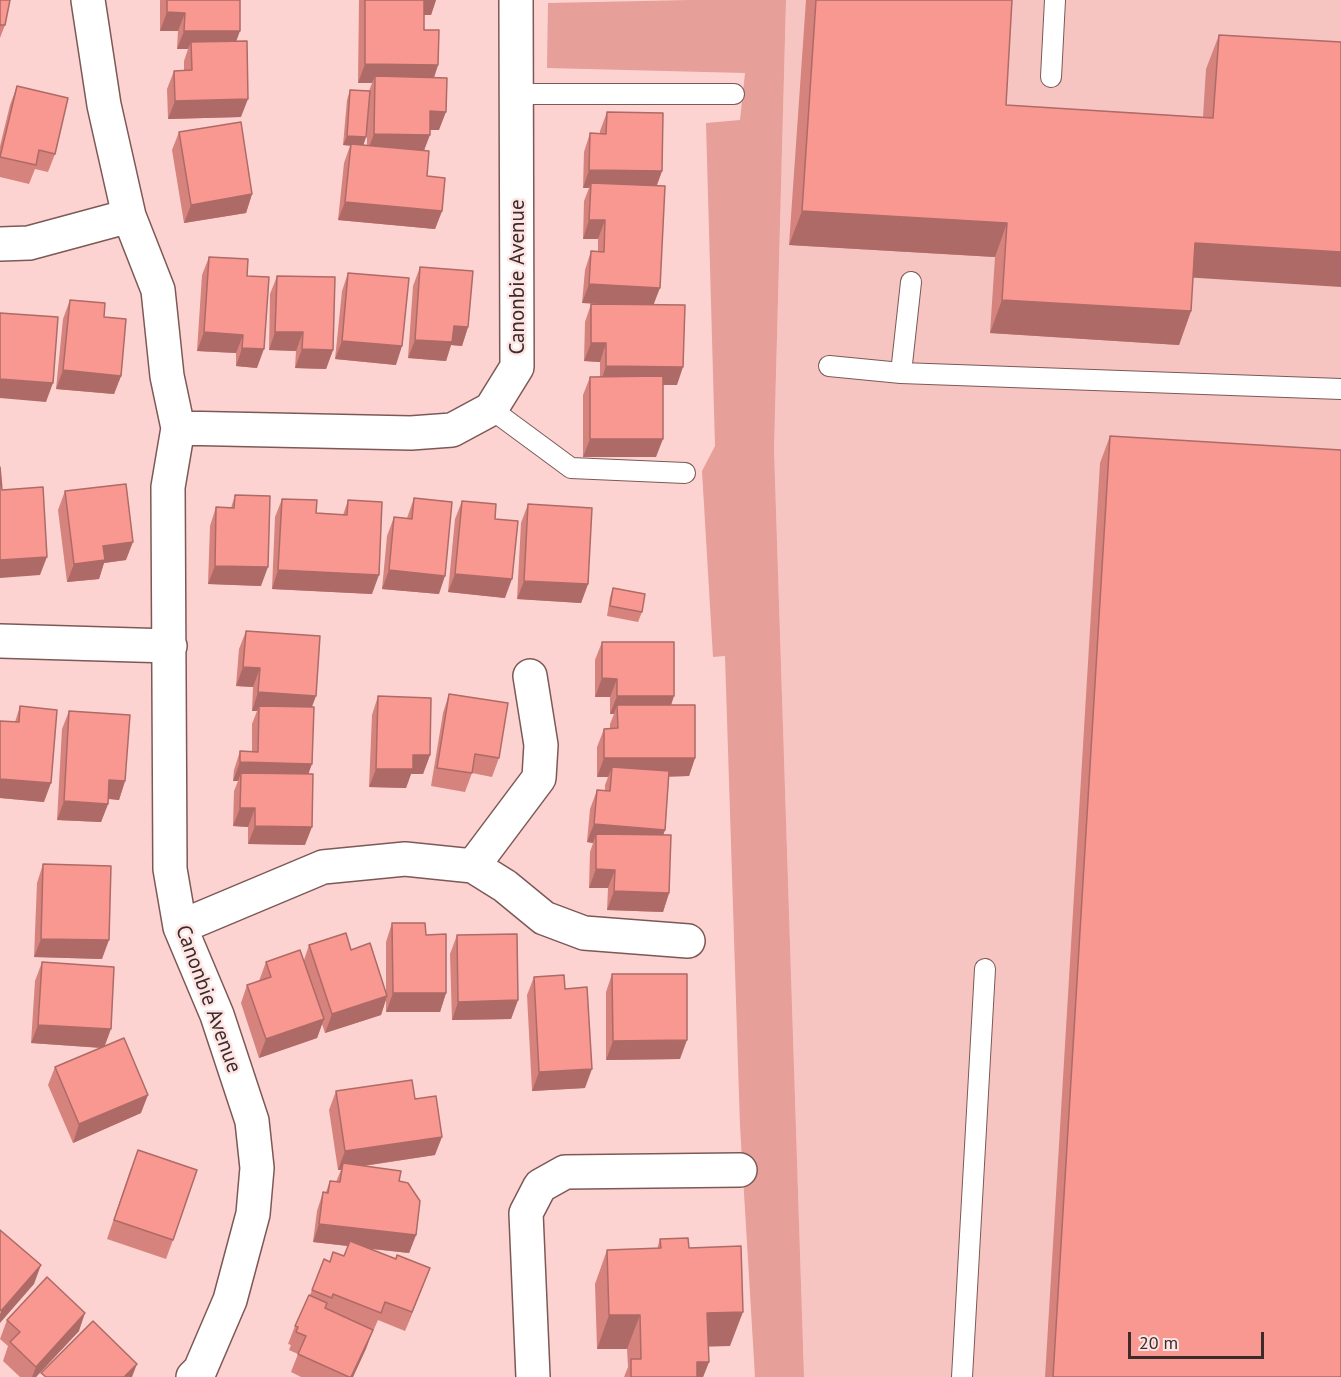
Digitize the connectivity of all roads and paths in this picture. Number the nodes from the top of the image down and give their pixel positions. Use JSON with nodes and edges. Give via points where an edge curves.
{"nodes":[{"id":1,"x":88,"y":0,"type":"edge"},
{"id":2,"x":516,"y":0,"type":"edge"},
{"id":3,"x":1055,"y":0,"type":"edge"},
{"id":4,"x":1051,"y":77,"type":"dead end"},
{"id":5,"x":517,"y":94,"type":"junction"},
{"id":6,"x":734,"y":94,"type":"dead end"},
{"id":7,"x":129,"y":216,"type":"junction"},
{"id":8,"x":0,"y":244,"type":"edge"},
{"id":9,"x":911,"y":282,"type":"dead end"},
{"id":10,"x":829,"y":366,"type":"dead end"},
{"id":11,"x":901,"y":373,"type":"junction"},
{"id":12,"x":1341,"y":388,"type":"edge"},
{"id":13,"x":491,"y":409,"type":"junction"},
{"id":14,"x":178,"y":428,"type":"junction"},
{"id":15,"x":685,"y":473,"type":"dead end"},
{"id":16,"x":0,"y":641,"type":"edge"},
{"id":17,"x":170,"y":646,"type":"junction"},
{"id":18,"x":530,"y":676,"type":"dead end"},
{"id":19,"x":473,"y":866,"type":"junction"},
{"id":20,"x":180,"y":927,"type":"junction"},
{"id":21,"x":688,"y":941,"type":"dead end"},
{"id":22,"x":986,"y":969,"type":"dead end"},
{"id":23,"x":740,"y":1170,"type":"dead end"},
{"id":24,"x":201,"y":1375,"type":"edge"},
{"id":25,"x":533,"y":1377,"type":"edge"},
{"id":26,"x":962,"y":1377,"type":"edge"}],
"edges":[{"from":1,"to":7,"type":"street","name":"Canonbie Avenue","via":[[104,105]]},
{"from":2,"to":5,"type":"street","name":"Canonbie Avenue"},
{"from":3,"to":4,"type":"lane"},
{"from":5,"to":6,"type":"lane"},
{"from":5,"to":13,"type":"street","name":"Canonbie Avenue","via":[[517,367]]},
{"from":7,"to":8,"type":"street","via":[[28,243]]},
{"from":7,"to":14,"type":"street","name":"Canonbie Avenue","via":[[158,290],[167,376]]},
{"from":9,"to":11,"type":"lane"},
{"from":10,"to":11,"type":"lane"},
{"from":11,"to":12,"type":"lane"},
{"from":13,"to":14,"type":"street","name":"Canonbie Avenue","via":[[452,430],[422,432]]},
{"from":13,"to":15,"type":"lane","via":[[571,468]]},
{"from":14,"to":17,"type":"street","name":"Canonbie Avenue","via":[[168,487]]},
{"from":16,"to":17,"type":"street"},
{"from":17,"to":20,"type":"street","name":"Canonbie Avenue","via":[[170,869]]},
{"from":18,"to":19,"type":"street","via":[[542,745],[539,778]]},
{"from":19,"to":20,"type":"street","via":[[405,859],[323,867]]},
{"from":19,"to":21,"type":"street","via":[[544,918],[584,933]]},
{"from":20,"to":24,"type":"street","name":"Canonbie Avenue","via":[[217,1015],[252,1121],[257,1168],[254,1214],[230,1300]]},
{"from":22,"to":26,"type":"lane"},
{"from":23,"to":25,"type":"street","via":[[565,1172],[540,1186],[526,1213]]}]}
